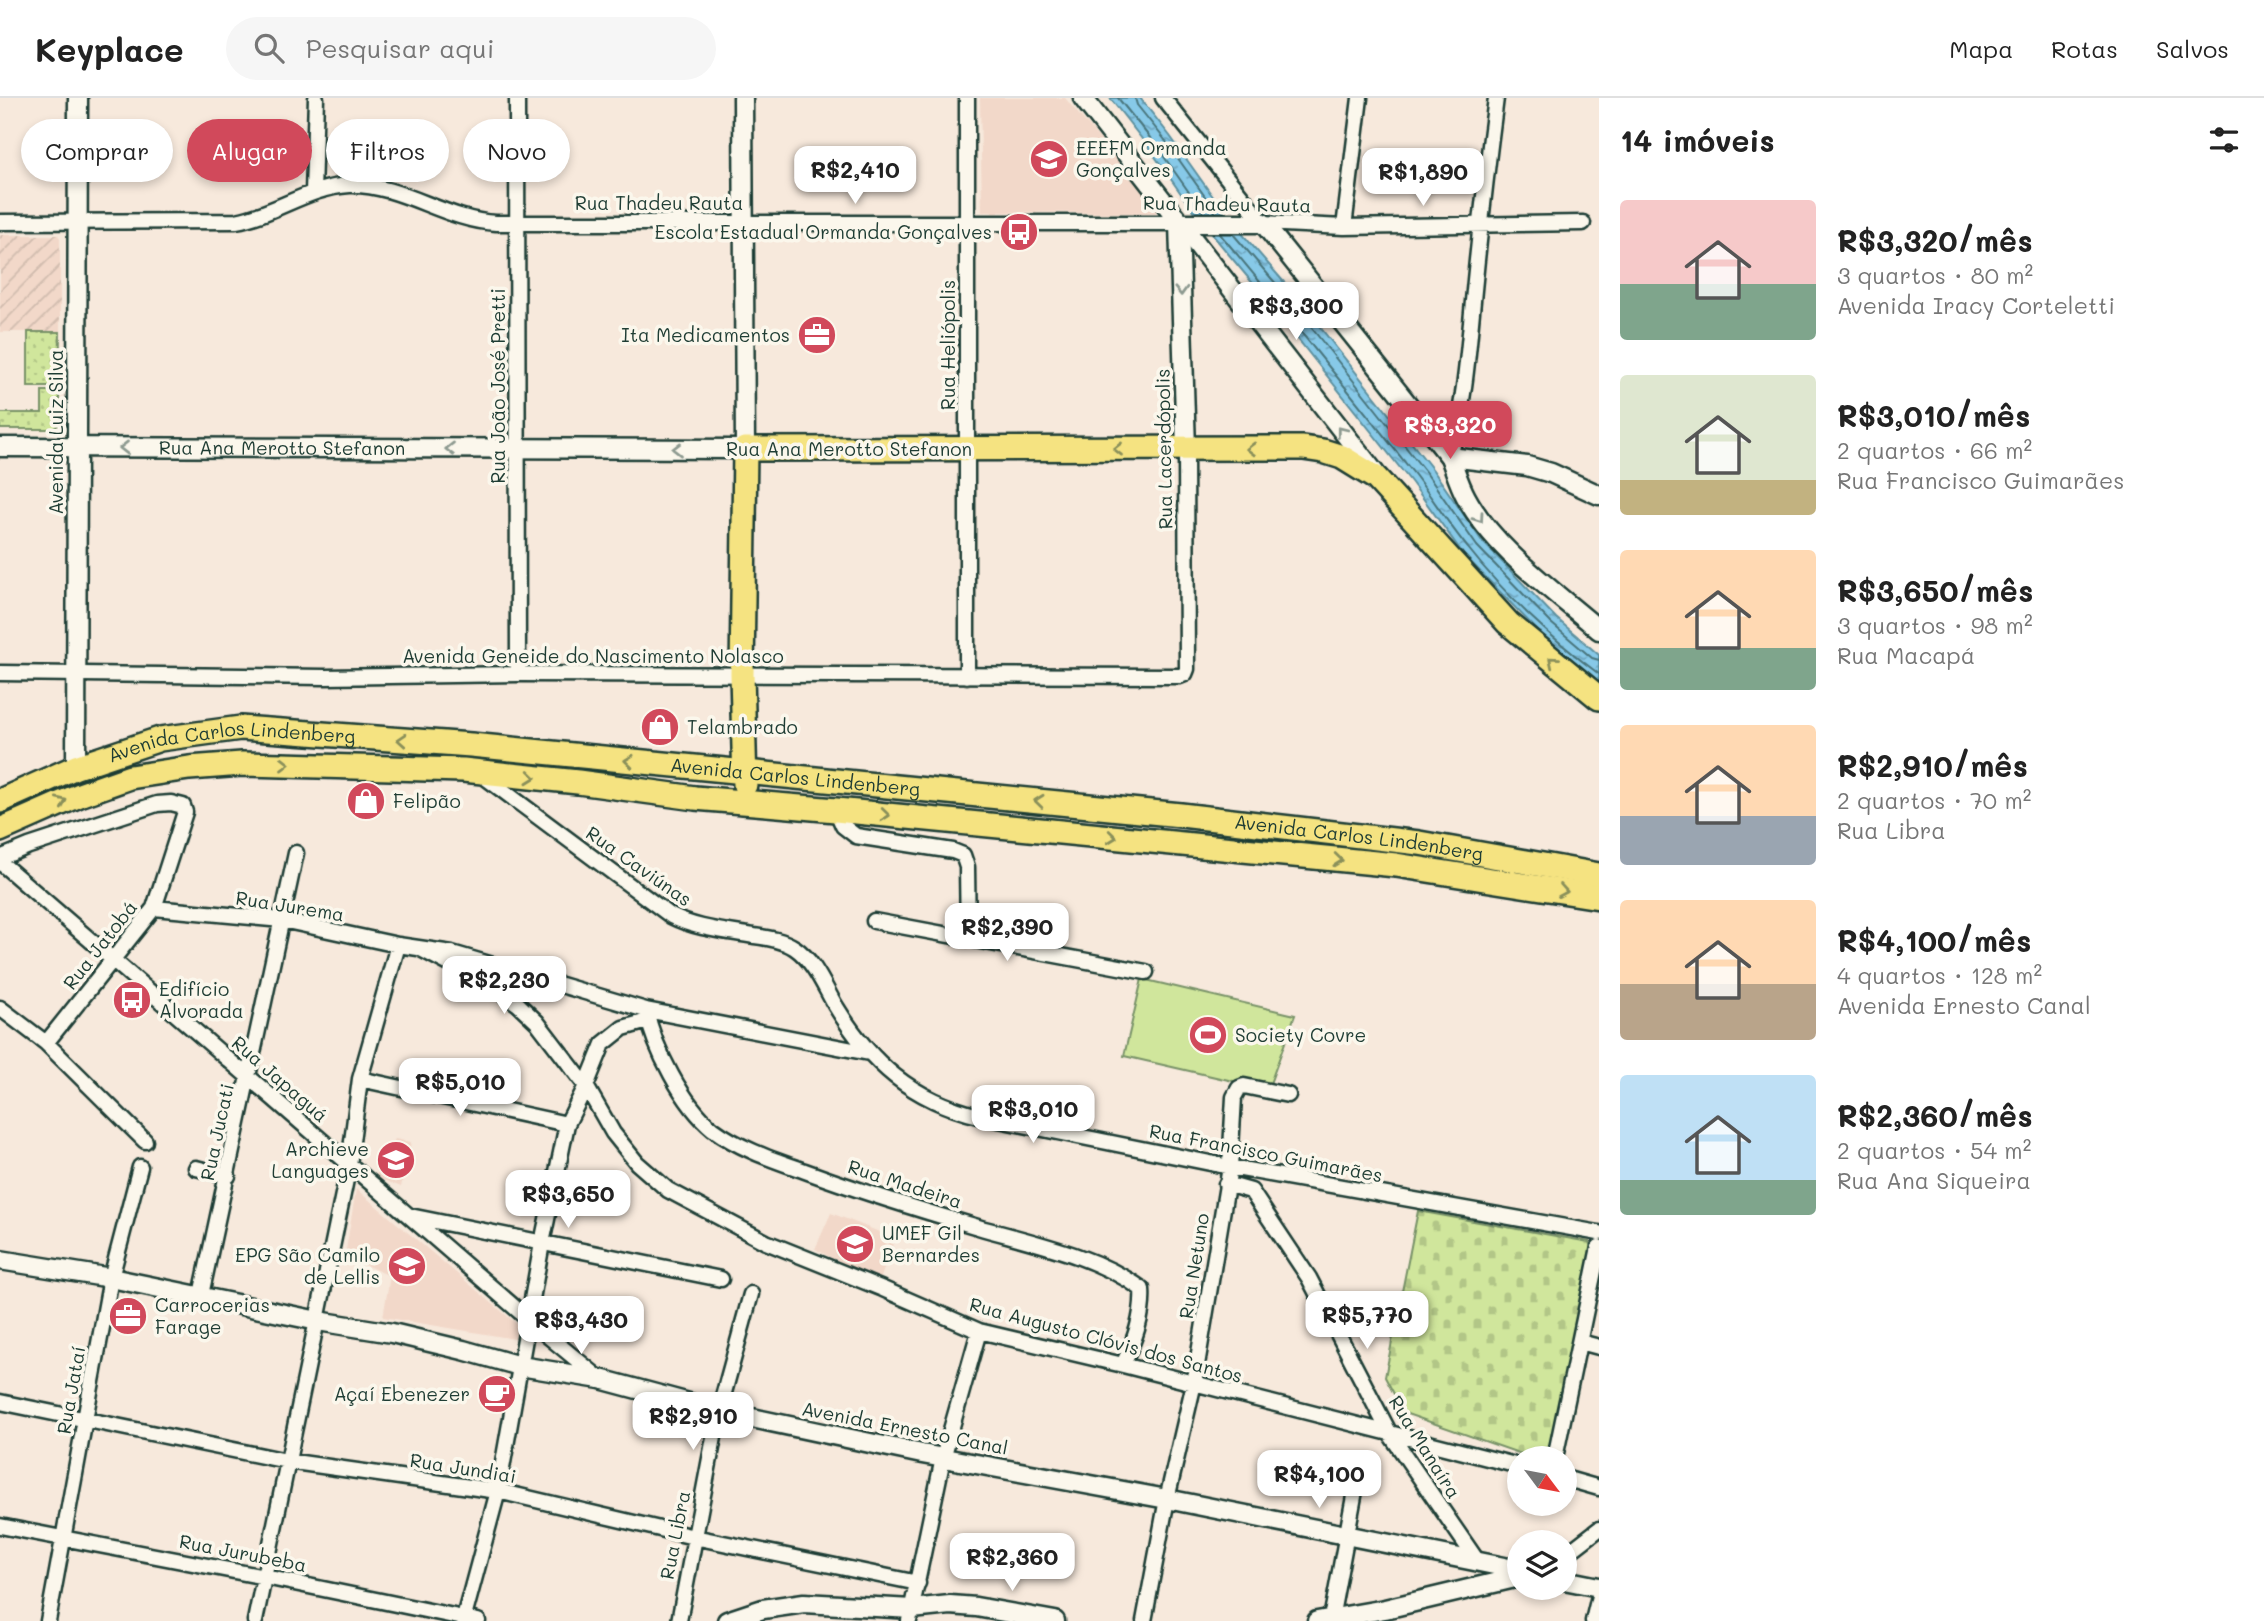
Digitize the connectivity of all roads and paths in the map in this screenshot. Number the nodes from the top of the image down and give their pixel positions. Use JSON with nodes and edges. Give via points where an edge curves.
{"nodes":[{"id":1,"x":78,"y":98,"type":"edge"},
{"id":2,"x":316,"y":98,"type":"edge"},
{"id":3,"x":517,"y":98,"type":"edge"},
{"id":4,"x":743,"y":98,"type":"edge"},
{"id":5,"x":967,"y":98,"type":"edge"},
{"id":6,"x":1083,"y":98,"type":"edge"},
{"id":7,"x":1163,"y":98,"type":"edge"},
{"id":8,"x":1360,"y":98,"type":"edge"},
{"id":9,"x":1496,"y":98,"type":"edge"},
{"id":10,"x":313,"y":192,"type":"junction"},
{"id":11,"x":0,"y":222,"type":"edge"},
{"id":12,"x":78,"y":222,"type":"junction"},
{"id":13,"x":1179,"y":223,"type":"junction"},
{"id":14,"x":1263,"y":223,"type":"junction"},
{"id":15,"x":1583,"y":223,"type":"dead end"},
{"id":16,"x":517,"y":224,"type":"junction"},
{"id":17,"x":744,"y":224,"type":"junction"},
{"id":18,"x":967,"y":224,"type":"junction"},
{"id":19,"x":1480,"y":225,"type":"junction"},
{"id":20,"x":1345,"y":227,"type":"junction"},
{"id":21,"x":0,"y":447,"type":"edge"},
{"id":22,"x":76,"y":448,"type":"junction"},
{"id":23,"x":516,"y":449,"type":"junction"},
{"id":24,"x":745,"y":449,"type":"junction"},
{"id":25,"x":967,"y":449,"type":"junction"},
{"id":26,"x":1186,"y":449,"type":"junction"},
{"id":27,"x":1450,"y":457,"type":"junction"},
{"id":28,"x":1476,"y":460,"type":"junction"},
{"id":29,"x":1383,"y":485,"type":"junction"},
{"id":30,"x":1460,"y":485,"type":"junction"},
{"id":31,"x":1599,"y":495,"type":"edge"},
{"id":32,"x":1599,"y":630,"type":"edge"},
{"id":33,"x":0,"y":673,"type":"edge"},
{"id":34,"x":75,"y":673,"type":"junction"},
{"id":35,"x":518,"y":674,"type":"junction"},
{"id":36,"x":742,"y":674,"type":"junction"},
{"id":37,"x":1185,"y":674,"type":"joint"},
{"id":38,"x":967,"y":676,"type":"junction"},
{"id":39,"x":1599,"y":698,"type":"edge"},
{"id":40,"x":76,"y":767,"type":"junction"},
{"id":41,"x":478,"y":772,"type":"junction"},
{"id":42,"x":746,"y":773,"type":"junction"},
{"id":43,"x":0,"y":801,"type":"edge"},
{"id":44,"x":744,"y":803,"type":"junction"},
{"id":45,"x":836,"y":810,"type":"junction"},
{"id":46,"x":0,"y":830,"type":"edge"},
{"id":47,"x":296,"y":853,"type":"dead end"},
{"id":48,"x":0,"y":860,"type":"edge"},
{"id":49,"x":1599,"y":875,"type":"edge"},
{"id":50,"x":1599,"y":897,"type":"edge"},
{"id":51,"x":153,"y":908,"type":"junction"},
{"id":52,"x":282,"y":920,"type":"junction"},
{"id":53,"x":874,"y":921,"type":"dead end"},
{"id":54,"x":968,"y":938,"type":"junction"},
{"id":55,"x":398,"y":944,"type":"junction"},
{"id":56,"x":419,"y":948,"type":"junction"},
{"id":57,"x":113,"y":960,"type":"junction"},
{"id":58,"x":1146,"y":972,"type":"dead end"},
{"id":59,"x":0,"y":1008,"type":"edge"},
{"id":60,"x":647,"y":1015,"type":"junction"},
{"id":61,"x":46,"y":1043,"type":"junction"},
{"id":62,"x":869,"y":1053,"type":"junction"},
{"id":63,"x":248,"y":1077,"type":"junction"},
{"id":64,"x":360,"y":1079,"type":"junction"},
{"id":65,"x":586,"y":1086,"type":"junction"},
{"id":66,"x":1288,"y":1095,"type":"dead end"},
{"id":67,"x":567,"y":1124,"type":"junction"},
{"id":68,"x":145,"y":1140,"type":"dead end"},
{"id":69,"x":349,"y":1165,"type":"junction"},
{"id":70,"x":140,"y":1167,"type":"dead end"},
{"id":71,"x":1230,"y":1167,"type":"junction"},
{"id":72,"x":196,"y":1168,"type":"dead end"},
{"id":73,"x":228,"y":1176,"type":"junction"},
{"id":74,"x":1226,"y":1184,"type":"junction"},
{"id":75,"x":408,"y":1215,"type":"junction"},
{"id":76,"x":1599,"y":1234,"type":"edge"},
{"id":77,"x":542,"y":1243,"type":"junction"},
{"id":78,"x":1599,"y":1247,"type":"edge"},
{"id":79,"x":0,"y":1260,"type":"edge"},
{"id":80,"x":111,"y":1278,"type":"junction"},
{"id":81,"x":721,"y":1279,"type":"dead end"},
{"id":82,"x":751,"y":1294,"type":"dead end"},
{"id":83,"x":201,"y":1295,"type":"junction"},
{"id":84,"x":318,"y":1321,"type":"junction"},
{"id":85,"x":530,"y":1321,"type":"junction"},
{"id":86,"x":979,"y":1331,"type":"junction"},
{"id":87,"x":1580,"y":1342,"type":"junction"},
{"id":88,"x":1599,"y":1346,"type":"edge"},
{"id":89,"x":1124,"y":1365,"type":"junction"},
{"id":90,"x":520,"y":1366,"type":"junction"},
{"id":91,"x":600,"y":1379,"type":"junction"},
{"id":92,"x":1195,"y":1383,"type":"junction"},
{"id":93,"x":0,"y":1402,"type":"edge"},
{"id":94,"x":719,"y":1411,"type":"junction"},
{"id":95,"x":86,"y":1419,"type":"junction"},
{"id":96,"x":1390,"y":1434,"type":"junction"},
{"id":97,"x":1558,"y":1446,"type":"edge"},
{"id":98,"x":943,"y":1458,"type":"junction"},
{"id":99,"x":288,"y":1461,"type":"junction"},
{"id":100,"x":1507,"y":1463,"type":"edge"},
{"id":101,"x":1359,"y":1475,"type":"dead end"},
{"id":102,"x":1577,"y":1482,"type":"edge"},
{"id":103,"x":1599,"y":1488,"type":"edge"},
{"id":104,"x":498,"y":1492,"type":"junction"},
{"id":105,"x":1167,"y":1499,"type":"junction"},
{"id":106,"x":0,"y":1526,"type":"edge"},
{"id":107,"x":1599,"y":1529,"type":"edge"},
{"id":108,"x":1347,"y":1535,"type":"junction"},
{"id":109,"x":694,"y":1537,"type":"junction"},
{"id":110,"x":64,"y":1539,"type":"junction"},
{"id":111,"x":1577,"y":1546,"type":"edge"},
{"id":112,"x":1433,"y":1553,"type":"junction"},
{"id":113,"x":1478,"y":1562,"type":"junction"},
{"id":114,"x":1507,"y":1568,"type":"edge"},
{"id":115,"x":265,"y":1577,"type":"junction"},
{"id":116,"x":1507,"y":1577,"type":"edge"},
{"id":117,"x":1467,"y":1579,"type":"junction"},
{"id":118,"x":918,"y":1583,"type":"junction"},
{"id":119,"x":1577,"y":1583,"type":"edge"},
{"id":120,"x":1599,"y":1587,"type":"edge"},
{"id":121,"x":1599,"y":1596,"type":"edge"},
{"id":122,"x":910,"y":1615,"type":"edge"},
{"id":123,"x":468,"y":1620,"type":"edge"},
{"id":124,"x":1324,"y":1620,"type":"edge"},
{"id":125,"x":48,"y":1621,"type":"edge"},
{"id":126,"x":255,"y":1621,"type":"edge"},
{"id":127,"x":679,"y":1621,"type":"edge"},
{"id":128,"x":727,"y":1621,"type":"edge"},
{"id":129,"x":1055,"y":1621,"type":"edge"},
{"id":130,"x":1143,"y":1621,"type":"edge"},
{"id":131,"x":1593,"y":1621,"type":"edge"}],
"edges":[{"from":1,"to":12,"type":"street","name":"Avenida Luiz Silva"},
{"from":2,"to":10,"type":"street"},
{"from":3,"to":16,"type":"street","name":"Rua João José Pretti"},
{"from":4,"to":17,"type":"street"},
{"from":5,"to":18,"type":"street","name":"Rua Heliópolis"},
{"from":6,"to":13,"type":"street"},
{"from":7,"to":14,"type":"street"},
{"from":8,"to":20,"type":"street"},
{"from":9,"to":19,"type":"street"},
{"from":10,"to":12,"type":"street","name":"Rua Thadeu Rauta","via":[[236,221]]},
{"from":10,"to":16,"type":"street","name":"Rua Thadeu Rauta","via":[[347,185],[375,187],[465,218]]},
{"from":11,"to":12,"type":"street","name":"Rua Thadeu Rauta"},
{"from":12,"to":22,"type":"street","name":"Avenida Luiz Silva"},
{"from":13,"to":14,"type":"street","name":"Rua Thadeu Rauta"},
{"from":13,"to":18,"type":"street","name":"Rua Thadeu Rauta"},
{"from":13,"to":26,"type":"street","name":"Rua Lacerdópolis","one_way":true},
{"from":29,"to":13,"type":"street","one_way":true},
{"from":14,"to":20,"type":"street","name":"Rua Thadeu Rauta"},
{"from":14,"to":27,"type":"street"},
{"from":15,"to":19,"type":"street","name":"Rua Thadeu Rauta"},
{"from":16,"to":17,"type":"street","name":"Rua Thadeu Rauta"},
{"from":16,"to":23,"type":"street","name":"Rua João José Pretti"},
{"from":17,"to":18,"type":"street","name":"Rua Thadeu Rauta"},
{"from":17,"to":24,"type":"street"},
{"from":18,"to":25,"type":"street","name":"Rua Heliópolis"},
{"from":19,"to":20,"type":"street","name":"Rua Thadeu Rauta"},
{"from":19,"to":27,"type":"street","via":[[1464,394]]},
{"from":21,"to":22,"type":"street","name":"Rua Ana Merotto Stefanon"},
{"from":23,"to":22,"type":"street","name":"Rua Ana Merotto Stefanon","one_way":true},
{"from":22,"to":34,"type":"street","name":"Avenida Luiz Silva"},
{"from":24,"to":23,"type":"street","name":"Rua Ana Merotto Stefanon","one_way":true},
{"from":23,"to":35,"type":"street","name":"Rua João José Pretti"},
{"from":24,"to":25,"type":"main road","name":"Rua Ana Merotto Stefanon"},
{"from":24,"to":36,"type":"main road"},
{"from":26,"to":25,"type":"main road","name":"Rua Ana Merotto Stefanon","one_way":true},
{"from":25,"to":38,"type":"street","name":"Rua Heliópolis"},
{"from":29,"to":26,"type":"main road","name":"Rua Ana Merotto Stefanon","one_way":true,"via":[[1351,461],[1313,449]]},
{"from":26,"to":37,"type":"street","name":"Rua Lacerdópolis"},
{"from":27,"to":28,"type":"street"},
{"from":27,"to":30,"type":"street"},
{"from":28,"to":30,"type":"street"},
{"from":28,"to":31,"type":"street","via":[[1527,466]]},
{"from":39,"to":29,"type":"main road","name":"Rua Ana Merotto Stefanon","one_way":true,"via":[[1508,623]]},
{"from":30,"to":32,"type":"street","one_way":true,"via":[[1486,528]]},
{"from":33,"to":34,"type":"street","name":"Avenida Geneide do Nascimento Nolasco"},
{"from":34,"to":35,"type":"street","name":"Avenida Geneide do Nascimento Nolasco"},
{"from":34,"to":40,"type":"street","name":"Avenida Luiz Silva"},
{"from":35,"to":36,"type":"street","name":"Avenida Geneide do Nascimento Nolasco"},
{"from":36,"to":38,"type":"street","name":"Avenida Geneide do Nascimento Nolasco"},
{"from":36,"to":42,"type":"main road"},
{"from":37,"to":38,"type":"street","name":"Avenida Geneide do Nascimento Nolasco"},
{"from":42,"to":40,"type":"main road","name":"Avenida Carlos Lindenberg","one_way":true,"via":[[471,744],[241,728],[160,738]]},
{"from":40,"to":43,"type":"main road","name":"Avenida Carlos Lindenberg"},
{"from":41,"to":44,"type":"main road","name":"Avenida Carlos Lindenberg","one_way":true},
{"from":46,"to":41,"type":"main road","name":"Avenida Carlos Lindenberg","one_way":true,"via":[[130,777],[188,768],[294,764]]},
{"from":41,"to":62,"type":"street","name":"Rua Caviúnas","via":[[671,916],[795,948],[810,962]]},
{"from":42,"to":44,"type":"main road"},
{"from":49,"to":42,"type":"main road","name":"Avenida Carlos Lindenberg","one_way":true,"via":[[1405,841]]},
{"from":44,"to":45,"type":"main road","name":"Avenida Carlos Lindenberg"},
{"from":45,"to":50,"type":"main road","name":"Avenida Carlos Lindenberg","one_way":true,"via":[[1396,866]]},
{"from":45,"to":54,"type":"street","via":[[843,826],[856,836],[963,856]]},
{"from":47,"to":52,"type":"street","name":"Rua Jucati"},
{"from":48,"to":51,"type":"street","name":"Rua Jatobá","via":[[29,846],[158,804],[183,806],[185,812]]},
{"from":48,"to":57,"type":"street","name":"Rua Japaguá"},
{"from":51,"to":52,"type":"street","name":"Rua Jurema"},
{"from":51,"to":57,"type":"street","name":"Rua Jatobá"},
{"from":52,"to":55,"type":"street","name":"Rua Jurema"},
{"from":52,"to":63,"type":"street","name":"Rua Jucati"},
{"from":53,"to":54,"type":"street"},
{"from":54,"to":58,"type":"street"},
{"from":55,"to":56,"type":"street","name":"Rua Jurema"},
{"from":55,"to":64,"type":"street"},
{"from":56,"to":60,"type":"street","name":"Rua Jurema","via":[[452,953]]},
{"from":56,"to":65,"type":"street","name":"Rua Jurema","via":[[517,1004],[537,1022]]},
{"from":57,"to":61,"type":"street","name":"Rua Jatobá"},
{"from":57,"to":63,"type":"street","name":"Rua Japaguá"},
{"from":59,"to":61,"type":"street"},
{"from":60,"to":62,"type":"street"},
{"from":60,"to":65,"type":"street","via":[[603,1044]]},
{"from":60,"to":89,"type":"street","name":"Rua Madeira","via":[[670,1072],[691,1105],[713,1129],[748,1150],[865,1193],[1091,1262],[1142,1289],[1135,1340]]},
{"from":61,"to":68,"type":"street"},
{"from":62,"to":71,"type":"street","name":"Rua Francisco Guimarães","via":[[912,1089],[964,1112]]},
{"from":63,"to":69,"type":"street","name":"Rua Japaguá"},
{"from":63,"to":73,"type":"street","name":"Rua Jucati"},
{"from":64,"to":67,"type":"street"},
{"from":64,"to":69,"type":"street"},
{"from":65,"to":67,"type":"street"},
{"from":65,"to":86,"type":"street","name":"Rua Augusto Clóvis dos Santos","via":[[613,1133],[637,1163],[668,1190],[766,1242]]},
{"from":66,"to":71,"type":"street","name":"Rua Netuno","via":[[1238,1088]]},
{"from":67,"to":77,"type":"street"},
{"from":69,"to":75,"type":"street","name":"Rua Japaguá"},
{"from":69,"to":84,"type":"street"},
{"from":70,"to":80,"type":"street","name":"Rua Jataí"},
{"from":71,"to":74,"type":"street","name":"Rua Netuno"},
{"from":71,"to":76,"type":"street","name":"Rua Francisco Guimarães"},
{"from":72,"to":73,"type":"street"},
{"from":73,"to":83,"type":"street","name":"Rua Jucati"},
{"from":74,"to":92,"type":"street","name":"Rua Netuno"},
{"from":74,"to":96,"type":"street","name":"Rua Manaíra","via":[[1251,1191],[1309,1278]]},
{"from":75,"to":77,"type":"street"},
{"from":75,"to":85,"type":"street","name":"Rua Japaguá"},
{"from":77,"to":81,"type":"street"},
{"from":77,"to":85,"type":"street"},
{"from":78,"to":87,"type":"street"},
{"from":79,"to":80,"type":"street","name":"Avenida Ernesto Canal"},
{"from":80,"to":83,"type":"street","name":"Avenida Ernesto Canal"},
{"from":80,"to":95,"type":"street","name":"Rua Jataí"},
{"from":82,"to":94,"type":"street","name":"Rua Libra"},
{"from":83,"to":84,"type":"street","name":"Avenida Ernesto Canal"},
{"from":84,"to":90,"type":"street","name":"Avenida Ernesto Canal","via":[[463,1349]]},
{"from":84,"to":99,"type":"street"},
{"from":85,"to":90,"type":"street"},
{"from":85,"to":91,"type":"street","name":"Rua Japaguá"},
{"from":86,"to":89,"type":"street","name":"Rua Augusto Clóvis dos Santos"},
{"from":86,"to":98,"type":"street"},
{"from":87,"to":88,"type":"street"},
{"from":87,"to":97,"type":"street"},
{"from":89,"to":92,"type":"street","name":"Rua Augusto Clóvis dos Santos"},
{"from":90,"to":91,"type":"street","name":"Avenida Ernesto Canal"},
{"from":90,"to":104,"type":"street"},
{"from":91,"to":94,"type":"street","name":"Avenida Ernesto Canal"},
{"from":92,"to":96,"type":"street","name":"Rua Augusto Clóvis dos Santos"},
{"from":92,"to":105,"type":"street","name":"Rua Netuno"},
{"from":93,"to":95,"type":"street","name":"Rua Jundiai"},
{"from":94,"to":98,"type":"street","name":"Avenida Ernesto Canal"},
{"from":94,"to":109,"type":"street","name":"Rua Libra"},
{"from":95,"to":99,"type":"street","name":"Rua Jundiai"},
{"from":95,"to":110,"type":"street","name":"Rua Jataí"},
{"from":96,"to":100,"type":"street","name":"Rua Augusto Clóvis dos Santos"},
{"from":96,"to":113,"type":"street","name":"Rua Manaíra"},
{"from":98,"to":105,"type":"street","name":"Avenida Ernesto Canal"},
{"from":98,"to":118,"type":"street"},
{"from":99,"to":104,"type":"street","name":"Rua Jundiai"},
{"from":99,"to":115,"type":"street"},
{"from":101,"to":108,"type":"street"},
{"from":102,"to":103,"type":"street"},
{"from":104,"to":109,"type":"street","name":"Rua Jundiai"},
{"from":104,"to":123,"type":"street"},
{"from":105,"to":108,"type":"street","name":"Avenida Ernesto Canal"},
{"from":105,"to":130,"type":"street","name":"Rua Netuno"},
{"from":106,"to":110,"type":"street","name":"Rua Jurubeba"},
{"from":107,"to":111,"type":"street"},
{"from":108,"to":112,"type":"street","name":"Avenida Ernesto Canal"},
{"from":108,"to":124,"type":"street"},
{"from":109,"to":118,"type":"street","name":"Rua Jundiai"},
{"from":109,"to":127,"type":"street","name":"Rua Libra"},
{"from":110,"to":115,"type":"street","name":"Rua Jurubeba"},
{"from":110,"to":125,"type":"street","name":"Rua Jataí"},
{"from":112,"to":113,"type":"street","name":"Avenida Ernesto Canal"},
{"from":112,"to":117,"type":"street","name":"Avenida Ernesto Canal","via":[[1453,1562]]},
{"from":113,"to":114,"type":"street","name":"Avenida Ernesto Canal"},
{"from":113,"to":117,"type":"street","via":[[1488,1573],[1484,1583]]},
{"from":115,"to":123,"type":"street","name":"Rua Jurubeba"},
{"from":115,"to":126,"type":"street"},
{"from":116,"to":117,"type":"street"},
{"from":117,"to":124,"type":"street","via":[[1448,1594]]},
{"from":118,"to":122,"type":"street"},
{"from":119,"to":120,"type":"street"},
{"from":121,"to":131,"type":"street"},
{"from":122,"to":128,"type":"street","via":[[804,1603],[762,1609]]},
{"from":122,"to":129,"type":"street","via":[[950,1605]]}]}
